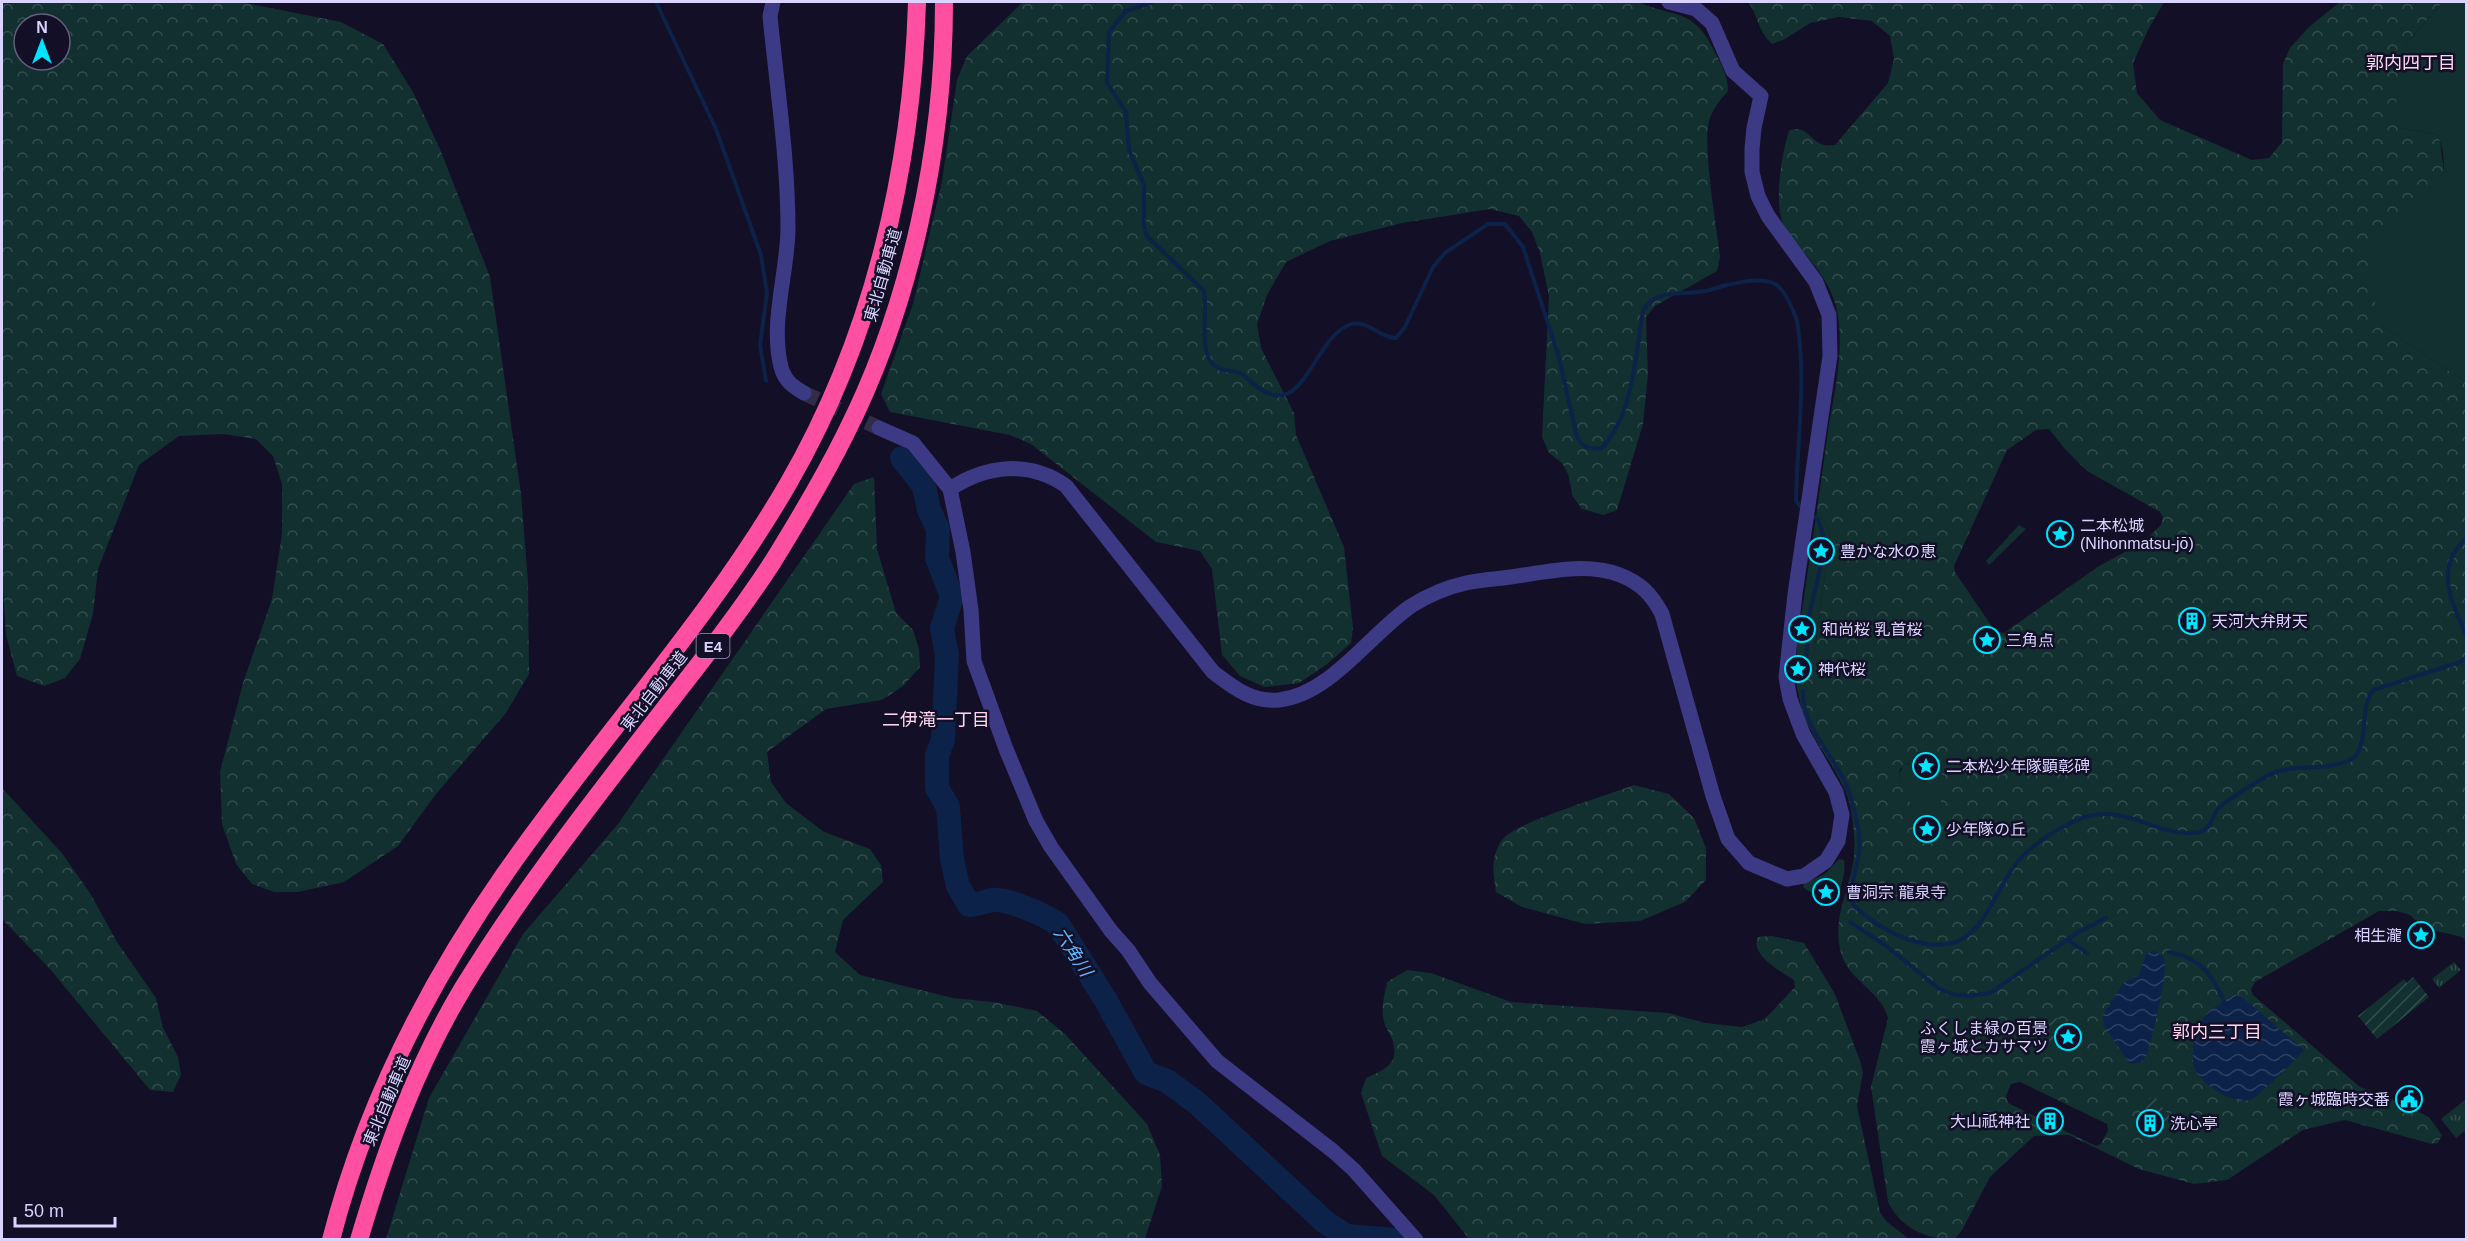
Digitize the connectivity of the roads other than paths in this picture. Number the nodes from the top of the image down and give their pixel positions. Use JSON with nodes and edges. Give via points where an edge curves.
{"nodes":[{"id":1,"x":773,"y":2,"type":"edge"},
{"id":2,"x":917,"y":2,"type":"edge"},
{"id":3,"x":944,"y":2,"type":"edge"},
{"id":4,"x":1669,"y":2,"type":"edge"},
{"id":5,"x":804,"y":393,"type":"tunnel mouth"},
{"id":6,"x":879,"y":428,"type":"tunnel mouth"},
{"id":7,"x":950,"y":489,"type":"junction"},
{"id":8,"x":331,"y":1239,"type":"edge"},
{"id":9,"x":359,"y":1239,"type":"edge"},
{"id":10,"x":1416,"y":1239,"type":"edge"}],
"edges":[{"from":1,"to":5,"type":"street","via":[[770,16],[788,228],[778,343],[788,383]]},
{"from":2,"to":8,"type":"highway","name":"東北自動車道","number":"E4","via":[[912,95],[884,250],[861,324],[820,423],[746,552],[699,620],[506,871],[436,980],[379,1096],[352,1165]]},
{"from":3,"to":9,"type":"highway","name":"東北自動車道","number":"E4","via":[[940,100],[914,243],[872,376],[846,434],[771,564],[536,878],[462,990],[404,1106]]},
{"from":4,"to":7,"type":"street","via":[[1696,9],[1712,23],[1733,71],[1761,96],[1752,149],[1758,196],[1816,282],[1829,315],[1830,356],[1786,677],[1803,734],[1836,792],[1842,815],[1838,842],[1826,861],[1804,876],[1787,879],[1745,861],[1728,839],[1662,615],[1639,584],[1618,574],[1584,568],[1464,583],[1413,606],[1328,679],[1279,700],[1258,699],[1238,691],[1213,672],[1061,482],[1041,472],[1013,467],[962,480]]},
{"from":6,"to":7,"type":"street","via":[[913,443]]},
{"from":7,"to":10,"type":"street","via":[[963,552],[974,661],[1006,749],[1050,847],[1150,983],[1217,1061],[1333,1150]]}]}
